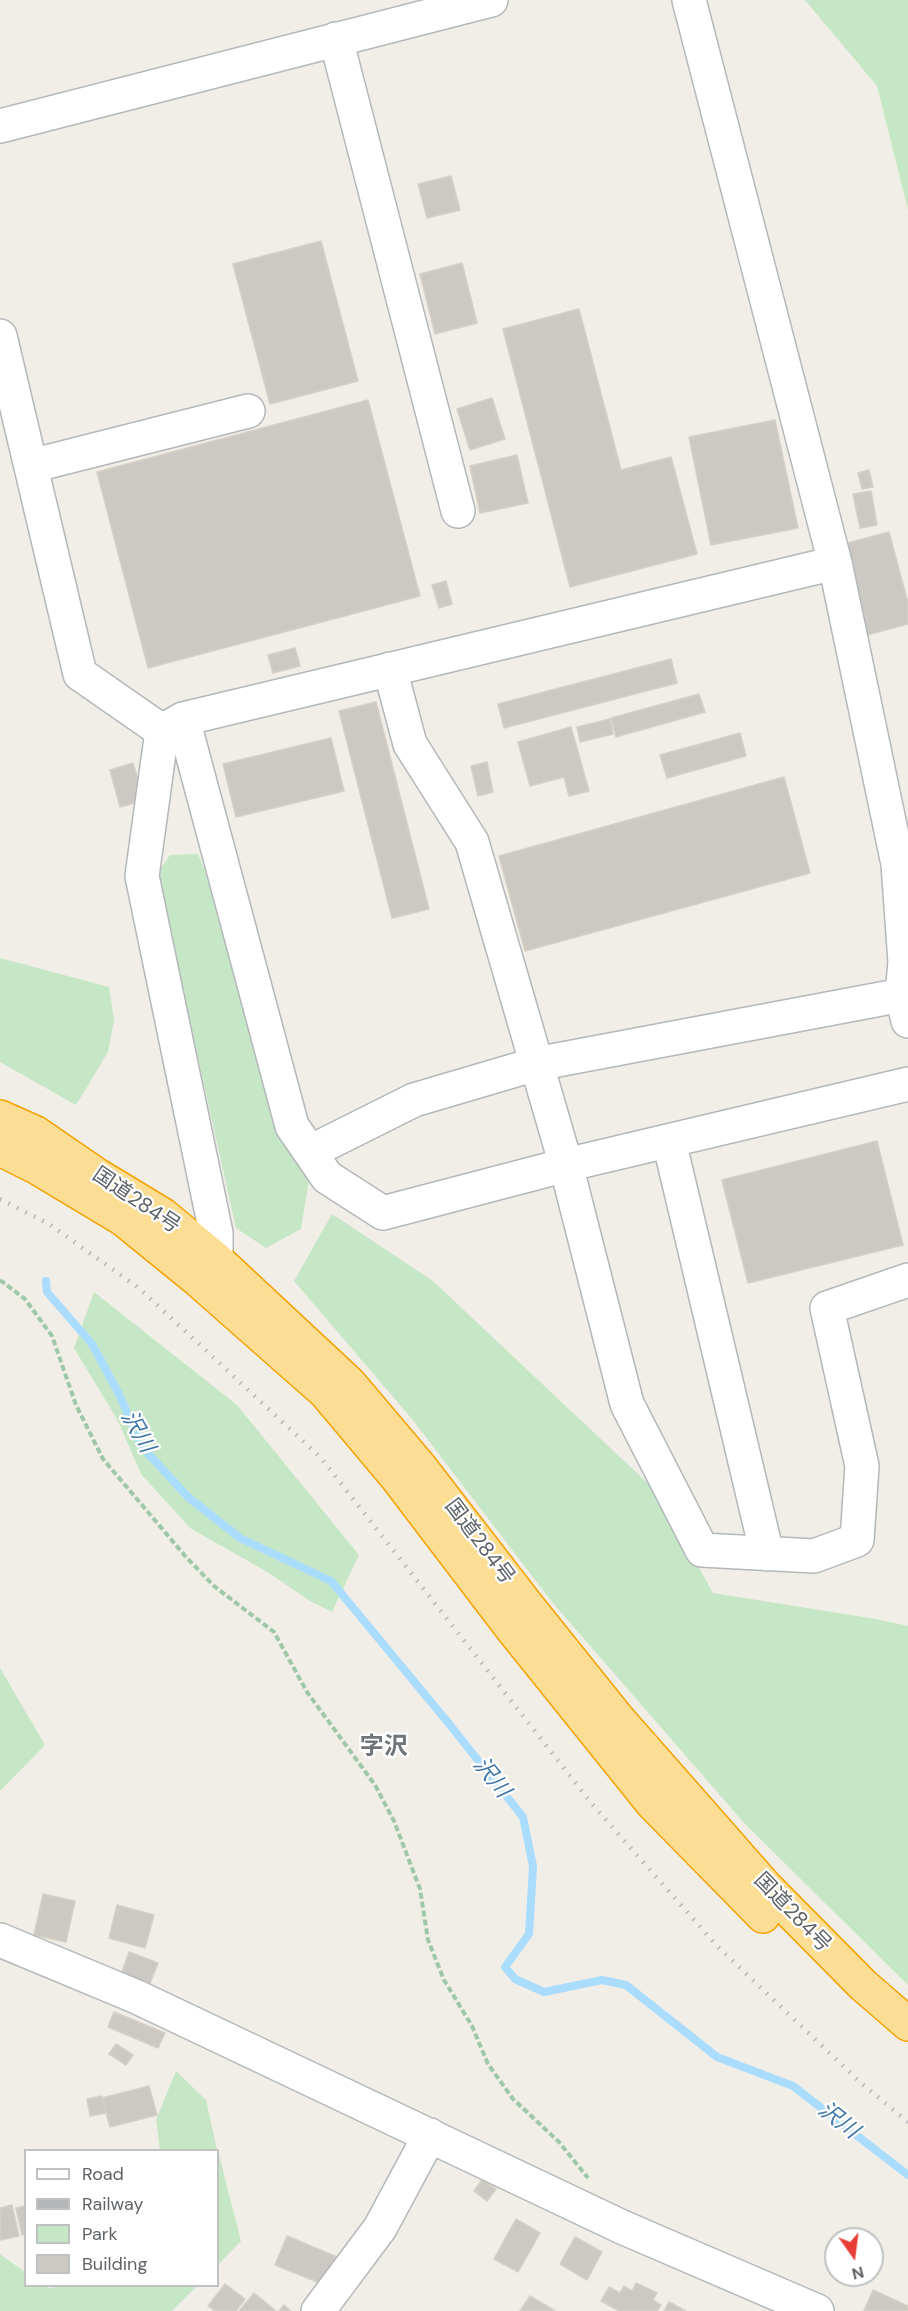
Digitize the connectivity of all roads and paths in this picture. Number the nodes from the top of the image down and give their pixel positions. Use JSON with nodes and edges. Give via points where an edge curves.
{"nodes":[{"id":1,"x":491,"y":0,"type":"edge"},
{"id":2,"x":689,"y":0,"type":"edge"},
{"id":3,"x":336,"y":39,"type":"junction"},
{"id":4,"x":0,"y":126,"type":"edge"},
{"id":5,"x":0,"y":336,"type":"edge"},
{"id":6,"x":248,"y":411,"type":"dead end"},
{"id":7,"x":31,"y":466,"type":"junction"},
{"id":8,"x":458,"y":511,"type":"dead end"},
{"id":9,"x":836,"y":563,"type":"junction"},
{"id":10,"x":390,"y":669,"type":"junction"},
{"id":11,"x":172,"y":725,"type":"junction"},
{"id":12,"x":906,"y":985,"type":"edge"},
{"id":13,"x":536,"y":1064,"type":"junction"},
{"id":14,"x":908,"y":1084,"type":"edge"},
{"id":15,"x":0,"y":1117,"type":"edge"},
{"id":16,"x":669,"y":1141,"type":"junction"},
{"id":17,"x":0,"y":1149,"type":"edge"},
{"id":18,"x":310,"y":1152,"type":"junction"},
{"id":19,"x":566,"y":1166,"type":"junction"},
{"id":20,"x":207,"y":1269,"type":"junction"},
{"id":21,"x":0,"y":1280,"type":"edge"},
{"id":22,"x":908,"y":1280,"type":"edge"},
{"id":23,"x":767,"y":1554,"type":"junction"},
{"id":24,"x":0,"y":1940,"type":"edge"},
{"id":25,"x":908,"y":2024,"type":"edge"},
{"id":26,"x":908,"y":2049,"type":"edge"},
{"id":27,"x":430,"y":2135,"type":"junction"},
{"id":28,"x":594,"y":2185,"type":"dead end"},
{"id":29,"x":318,"y":2311,"type":"edge"},
{"id":30,"x":817,"y":2311,"type":"edge"}],
"edges":[{"from":1,"to":3,"type":"street"},
{"from":2,"to":9,"type":"street"},
{"from":3,"to":4,"type":"street"},
{"from":3,"to":8,"type":"street"},
{"from":5,"to":7,"type":"street"},
{"from":6,"to":7,"type":"street"},
{"from":7,"to":11,"type":"street","via":[[80,674]]},
{"from":9,"to":10,"type":"street"},
{"from":9,"to":12,"type":"street","via":[[898,864]]},
{"from":10,"to":11,"type":"street"},
{"from":10,"to":13,"type":"street","via":[[410,744],[472,842]]},
{"from":11,"to":18,"type":"street","via":[[292,1126]]},
{"from":11,"to":20,"type":"street","via":[[142,876],[216,1233]]},
{"from":12,"to":13,"type":"street"},
{"from":13,"to":18,"type":"street","via":[[414,1100]]},
{"from":13,"to":19,"type":"street"},
{"from":14,"to":16,"type":"street"},
{"from":15,"to":20,"type":"highway","name":"国道284号","via":[[36,1133],[163,1215]]},
{"from":16,"to":19,"type":"street"},
{"from":16,"to":23,"type":"street"},
{"from":17,"to":20,"type":"highway","name":"国道284号","via":[[38,1167]]},
{"from":18,"to":19,"type":"street","via":[[327,1177],[382,1213]]},
{"from":19,"to":23,"type":"street","via":[[627,1404],[702,1550]]},
{"from":20,"to":25,"type":"highway","name":"国道284号","via":[[349,1383],[627,1729],[765,1887]]},
{"from":20,"to":26,"type":"highway","name":"国道284号","via":[[325,1392],[398,1479],[652,1803],[835,1989]]},
{"from":21,"to":28,"type":"path","via":[[25,1299],[52,1336],[76,1405],[103,1459],[214,1586],[274,1632],[307,1692],[375,1785],[394,1821],[420,1889],[428,1940],[444,1980],[472,2026],[488,2064],[513,2099],[559,2142]]},
{"from":22,"to":23,"type":"street","via":[[827,1308],[862,1466],[857,1540],[814,1556]]},
{"from":24,"to":27,"type":"street","via":[[137,1996]]},
{"from":27,"to":29,"type":"street","via":[[380,2228]]},
{"from":27,"to":30,"type":"street","via":[[622,2227]]}]}
